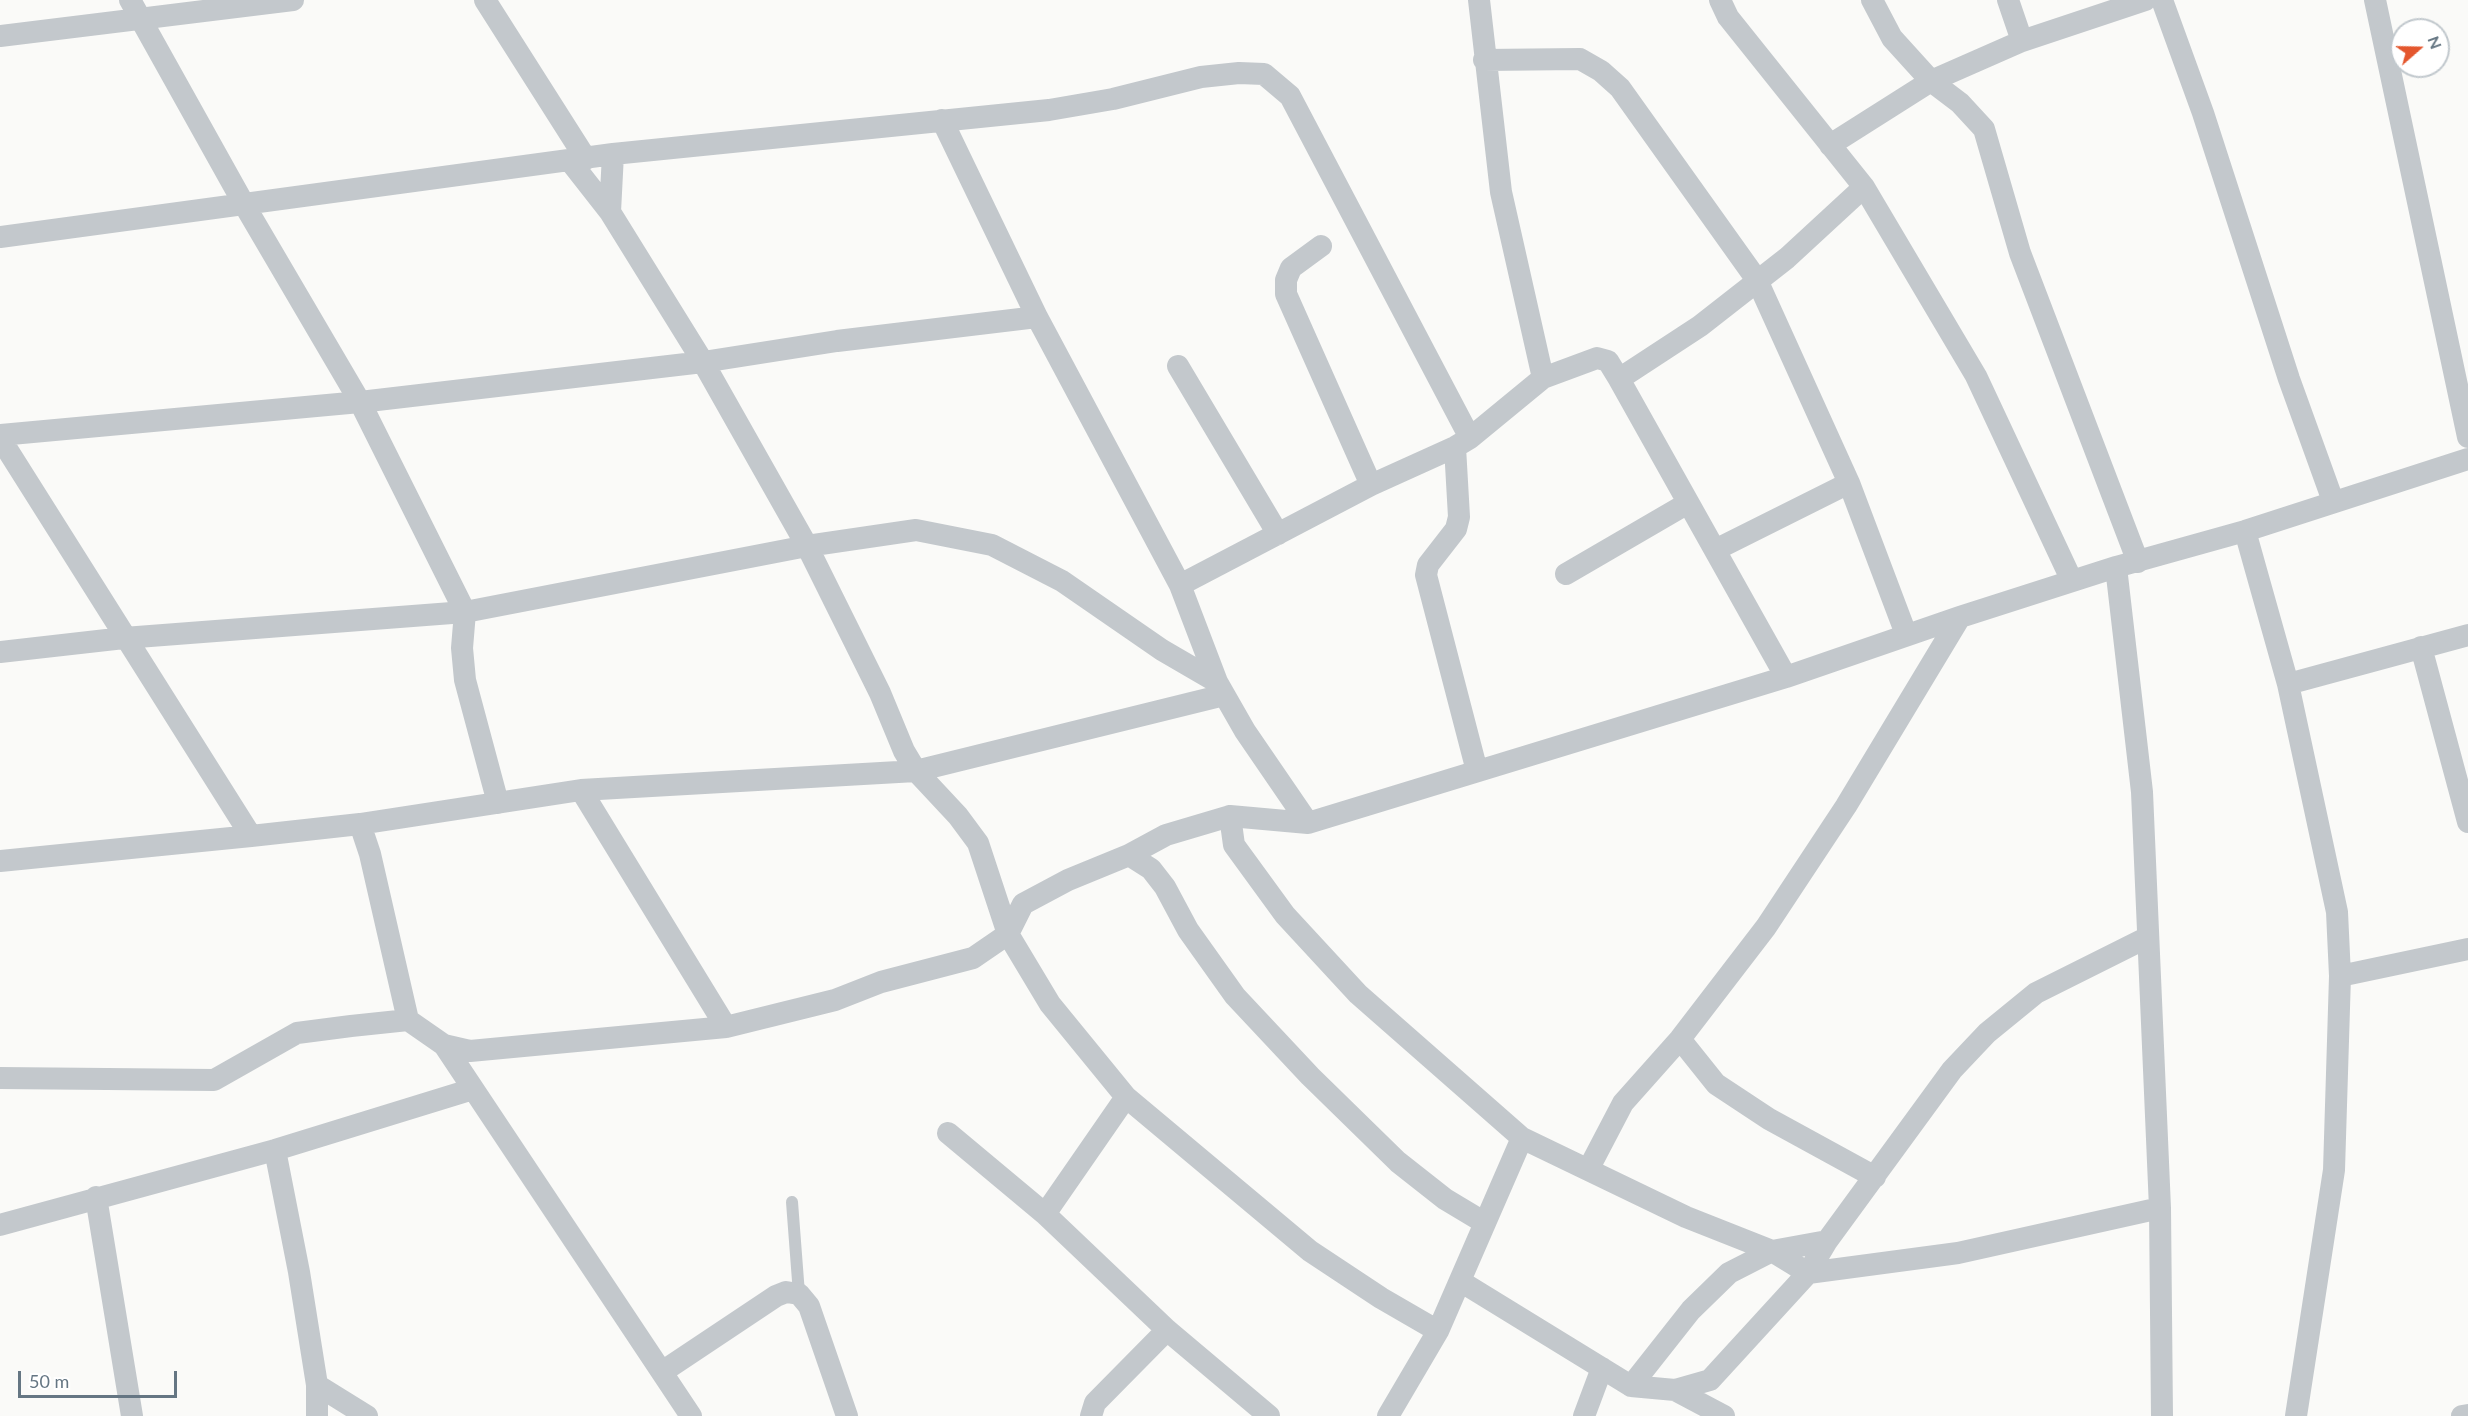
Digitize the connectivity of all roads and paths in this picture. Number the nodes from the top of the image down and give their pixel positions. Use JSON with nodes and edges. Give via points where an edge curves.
{"nodes":[{"id":1,"x":293,"y":0,"type":"edge"},
{"id":2,"x":485,"y":0,"type":"edge"},
{"id":3,"x":1479,"y":0,"type":"edge"},
{"id":4,"x":1720,"y":0,"type":"edge"},
{"id":5,"x":1872,"y":0,"type":"edge"},
{"id":6,"x":2008,"y":0,"type":"edge"},
{"id":7,"x":2145,"y":0,"type":"edge"},
{"id":8,"x":2162,"y":0,"type":"edge"},
{"id":9,"x":2375,"y":0,"type":"edge"},
{"id":10,"x":135,"y":9,"type":"edge"},
{"id":11,"x":0,"y":36,"type":"edge"},
{"id":12,"x":2022,"y":41,"type":"junction"},
{"id":13,"x":1484,"y":60,"type":"junction"},
{"id":14,"x":1931,"y":81,"type":"junction"},
{"id":15,"x":942,"y":120,"type":"junction"},
{"id":16,"x":1830,"y":145,"type":"junction"},
{"id":17,"x":613,"y":154,"type":"junction"},
{"id":18,"x":578,"y":160,"type":"junction"},
{"id":19,"x":1864,"y":188,"type":"junction"},
{"id":20,"x":245,"y":206,"type":"junction"},
{"id":21,"x":610,"y":212,"type":"junction"},
{"id":22,"x":0,"y":237,"type":"edge"},
{"id":23,"x":1321,"y":246,"type":"dead end"},
{"id":24,"x":1757,"y":280,"type":"junction"},
{"id":25,"x":1037,"y":317,"type":"junction"},
{"id":26,"x":703,"y":362,"type":"junction"},
{"id":27,"x":1178,"y":366,"type":"dead end"},
{"id":28,"x":1543,"y":378,"type":"junction"},
{"id":29,"x":1619,"y":379,"type":"junction"},
{"id":30,"x":360,"y":402,"type":"junction"},
{"id":31,"x":0,"y":437,"type":"edge"},
{"id":32,"x":2468,"y":437,"type":"edge"},
{"id":33,"x":1463,"y":442,"type":"junction"},
{"id":34,"x":2468,"y":459,"type":"edge"},
{"id":35,"x":1849,"y":483,"type":"junction"},
{"id":36,"x":1371,"y":485,"type":"junction"},
{"id":37,"x":2333,"y":501,"type":"junction"},
{"id":38,"x":1688,"y":503,"type":"junction"},
{"id":39,"x":2245,"y":531,"type":"junction"},
{"id":40,"x":1278,"y":534,"type":"junction"},
{"id":41,"x":807,"y":546,"type":"junction"},
{"id":42,"x":1715,"y":550,"type":"junction"},
{"id":43,"x":2127,"y":564,"type":"junction"},
{"id":44,"x":1566,"y":574,"type":"dead end"},
{"id":45,"x":2072,"y":581,"type":"junction"},
{"id":46,"x":1180,"y":585,"type":"junction"},
{"id":47,"x":465,"y":612,"type":"junction"},
{"id":48,"x":1960,"y":617,"type":"junction"},
{"id":49,"x":1906,"y":634,"type":"junction"},
{"id":50,"x":2468,"y":635,"type":"edge"},
{"id":51,"x":124,"y":638,"type":"junction"},
{"id":52,"x":2421,"y":647,"type":"junction"},
{"id":53,"x":0,"y":652,"type":"edge"},
{"id":54,"x":1786,"y":677,"type":"junction"},
{"id":55,"x":2288,"y":684,"type":"junction"},
{"id":56,"x":1220,"y":688,"type":"junction"},
{"id":57,"x":916,"y":771,"type":"junction"},
{"id":58,"x":1477,"y":771,"type":"junction"},
{"id":59,"x":581,"y":790,"type":"junction"},
{"id":60,"x":498,"y":803,"type":"junction"},
{"id":61,"x":1230,"y":816,"type":"junction"},
{"id":62,"x":2468,"y":822,"type":"edge"},
{"id":63,"x":1308,"y":823,"type":"junction"},
{"id":64,"x":360,"y":824,"type":"junction"},
{"id":65,"x":251,"y":836,"type":"junction"},
{"id":66,"x":1129,"y":855,"type":"junction"},
{"id":67,"x":0,"y":861,"type":"edge"},
{"id":68,"x":1008,"y":934,"type":"junction"},
{"id":69,"x":2148,"y":937,"type":"junction"},
{"id":70,"x":2468,"y":949,"type":"edge"},
{"id":71,"x":2340,"y":976,"type":"junction"},
{"id":72,"x":408,"y":1020,"type":"junction"},
{"id":73,"x":726,"y":1027,"type":"junction"},
{"id":74,"x":1680,"y":1039,"type":"junction"},
{"id":75,"x":444,"y":1045,"type":"junction"},
{"id":76,"x":0,"y":1078,"type":"edge"},
{"id":77,"x":473,"y":1089,"type":"junction"},
{"id":78,"x":1126,"y":1096,"type":"junction"},
{"id":79,"x":948,"y":1133,"type":"dead end"},
{"id":80,"x":1522,"y":1138,"type":"junction"},
{"id":81,"x":275,"y":1150,"type":"junction"},
{"id":82,"x":1589,"y":1168,"type":"junction"},
{"id":83,"x":1875,"y":1177,"type":"junction"},
{"id":84,"x":96,"y":1197,"type":"junction"},
{"id":85,"x":792,"y":1202,"type":"dead end"},
{"id":86,"x":2160,"y":1208,"type":"junction"},
{"id":87,"x":1046,"y":1215,"type":"junction"},
{"id":88,"x":1485,"y":1223,"type":"junction"},
{"id":89,"x":0,"y":1225,"type":"edge"},
{"id":90,"x":1827,"y":1241,"type":"junction"},
{"id":91,"x":1772,"y":1251,"type":"junction"},
{"id":92,"x":1808,"y":1273,"type":"junction"},
{"id":93,"x":1460,"y":1281,"type":"junction"},
{"id":94,"x":800,"y":1294,"type":"junction"},
{"id":95,"x":1167,"y":1329,"type":"junction"},
{"id":96,"x":1438,"y":1331,"type":"junction"},
{"id":97,"x":1602,"y":1368,"type":"junction"},
{"id":98,"x":662,"y":1372,"type":"junction"},
{"id":99,"x":316,"y":1385,"type":"junction"},
{"id":100,"x":1631,"y":1386,"type":"junction"},
{"id":101,"x":1675,"y":1390,"type":"junction"},
{"id":102,"x":2468,"y":1415,"type":"edge"},
{"id":103,"x":132,"y":1416,"type":"edge"},
{"id":104,"x":317,"y":1416,"type":"edge"},
{"id":105,"x":367,"y":1416,"type":"edge"},
{"id":106,"x":691,"y":1416,"type":"edge"},
{"id":107,"x":847,"y":1416,"type":"edge"},
{"id":108,"x":1091,"y":1416,"type":"edge"},
{"id":109,"x":1269,"y":1416,"type":"edge"},
{"id":110,"x":1388,"y":1416,"type":"edge"},
{"id":111,"x":1584,"y":1416,"type":"edge"},
{"id":112,"x":1724,"y":1416,"type":"edge"},
{"id":113,"x":2162,"y":1416,"type":"edge"},
{"id":114,"x":2296,"y":1416,"type":"edge"},
{"id":115,"x":2462,"y":1416,"type":"edge"}],
"edges":[{"from":1,"to":10,"type":"street"},
{"from":2,"to":18,"type":"street"},
{"from":3,"to":13,"type":"street"},
{"from":4,"to":16,"type":"street","via":[[1728,17]]},
{"from":5,"to":14,"type":"street","via":[[1892,38]]},
{"from":6,"to":12,"type":"street"},
{"from":7,"to":12,"type":"street"},
{"from":8,"to":37,"type":"street"},
{"from":9,"to":32,"type":"street"},
{"from":10,"to":11,"type":"street"},
{"from":10,"to":20,"type":"street"},
{"from":12,"to":14,"type":"street"},
{"from":13,"to":24,"type":"street","via":[[1580,59],[1601,71],[1620,88]]},
{"from":13,"to":28,"type":"street","via":[[1502,192]]},
{"from":14,"to":16,"type":"street"},
{"from":14,"to":43,"type":"street","via":[[1960,103],[1984,129],[2020,253]]},
{"from":15,"to":17,"type":"street"},
{"from":15,"to":25,"type":"street"},
{"from":15,"to":33,"type":"street","via":[[1049,110],[1202,77],[1264,74],[1290,96]]},
{"from":16,"to":19,"type":"street"},
{"from":17,"to":18,"type":"street"},
{"from":17,"to":21,"type":"street"},
{"from":18,"to":20,"type":"street"},
{"from":18,"to":21,"type":"street"},
{"from":19,"to":24,"type":"street"},
{"from":19,"to":45,"type":"street","via":[[1976,376]]},
{"from":20,"to":22,"type":"street"},
{"from":20,"to":30,"type":"street"},
{"from":21,"to":26,"type":"street"},
{"from":23,"to":36,"type":"street","via":[[1291,267],[1286,294]]},
{"from":24,"to":29,"type":"street","via":[[1700,326]]},
{"from":24,"to":35,"type":"street"},
{"from":25,"to":26,"type":"street"},
{"from":25,"to":46,"type":"street"},
{"from":26,"to":30,"type":"street"},
{"from":26,"to":41,"type":"street"},
{"from":27,"to":40,"type":"street"},
{"from":28,"to":29,"type":"street","via":[[1597,358],[1608,361]]},
{"from":28,"to":33,"type":"street"},
{"from":29,"to":38,"type":"street"},
{"from":30,"to":31,"type":"street"},
{"from":30,"to":47,"type":"street"},
{"from":31,"to":51,"type":"street"},
{"from":33,"to":36,"type":"street"},
{"from":33,"to":58,"type":"street","via":[[1458,523],[1428,565],[1426,575]]},
{"from":34,"to":37,"type":"street"},
{"from":35,"to":42,"type":"street"},
{"from":35,"to":49,"type":"street"},
{"from":36,"to":40,"type":"street"},
{"from":37,"to":39,"type":"street"},
{"from":38,"to":42,"type":"street"},
{"from":38,"to":44,"type":"street"},
{"from":39,"to":43,"type":"street"},
{"from":39,"to":55,"type":"street"},
{"from":40,"to":46,"type":"street"},
{"from":41,"to":47,"type":"street"},
{"from":41,"to":56,"type":"street","via":[[916,530],[992,545],[1062,581]]},
{"from":41,"to":57,"type":"street"},
{"from":42,"to":54,"type":"street"},
{"from":43,"to":45,"type":"street"},
{"from":43,"to":69,"type":"street"},
{"from":45,"to":48,"type":"street"},
{"from":46,"to":56,"type":"street"},
{"from":47,"to":51,"type":"street"},
{"from":47,"to":60,"type":"street","via":[[465,680]]},
{"from":48,"to":49,"type":"street"},
{"from":48,"to":74,"type":"street","via":[[1785,899]]},
{"from":49,"to":54,"type":"street"},
{"from":50,"to":52,"type":"street"},
{"from":51,"to":53,"type":"street"},
{"from":51,"to":65,"type":"street"},
{"from":52,"to":55,"type":"street"},
{"from":52,"to":62,"type":"street"},
{"from":54,"to":58,"type":"street"},
{"from":55,"to":71,"type":"street","via":[[2337,912]]},
{"from":56,"to":57,"type":"street"},
{"from":56,"to":63,"type":"street"},
{"from":57,"to":59,"type":"street"},
{"from":57,"to":68,"type":"street","via":[[978,843]]},
{"from":58,"to":63,"type":"street"},
{"from":59,"to":60,"type":"street"},
{"from":59,"to":73,"type":"street"},
{"from":60,"to":64,"type":"street"},
{"from":61,"to":63,"type":"street"},
{"from":61,"to":66,"type":"street","via":[[1166,835]]},
{"from":61,"to":80,"type":"street","via":[[1234,845],[1285,915],[1358,994]]},
{"from":64,"to":65,"type":"street"},
{"from":64,"to":72,"type":"street"},
{"from":65,"to":67,"type":"street"},
{"from":66,"to":68,"type":"street","via":[[1023,904]]},
{"from":66,"to":88,"type":"street","via":[[1151,869],[1235,996],[1310,1076],[1398,1162],[1445,1199]]},
{"from":68,"to":73,"type":"street","via":[[973,958],[881,982],[835,1000]]},
{"from":68,"to":78,"type":"street","via":[[1050,1004]]},
{"from":69,"to":83,"type":"street","via":[[2036,993],[1987,1034],[1952,1070]]},
{"from":69,"to":86,"type":"street"},
{"from":70,"to":71,"type":"street"},
{"from":71,"to":114,"type":"street","via":[[2334,1170]]},
{"from":72,"to":75,"type":"street"},
{"from":72,"to":76,"type":"street","via":[[297,1033],[214,1080]]},
{"from":73,"to":75,"type":"street","via":[[470,1051]]},
{"from":74,"to":82,"type":"street","via":[[1623,1103]]},
{"from":74,"to":83,"type":"street","via":[[1716,1083],[1769,1119]]},
{"from":75,"to":77,"type":"street"},
{"from":77,"to":81,"type":"street"},
{"from":77,"to":98,"type":"street"},
{"from":78,"to":87,"type":"street"},
{"from":78,"to":96,"type":"street","via":[[1310,1251]]},
{"from":79,"to":87,"type":"street"},
{"from":80,"to":82,"type":"street"},
{"from":80,"to":88,"type":"street"},
{"from":81,"to":84,"type":"street"},
{"from":81,"to":99,"type":"street"},
{"from":82,"to":91,"type":"street","via":[[1686,1217]]},
{"from":83,"to":90,"type":"street"},
{"from":84,"to":89,"type":"street"},
{"from":84,"to":103,"type":"street"},
{"from":85,"to":94,"type":"lane"},
{"from":86,"to":92,"type":"street","via":[[1958,1253]]},
{"from":86,"to":113,"type":"street"},
{"from":87,"to":95,"type":"street"},
{"from":88,"to":93,"type":"street"},
{"from":90,"to":91,"type":"street"},
{"from":90,"to":92,"type":"street"},
{"from":91,"to":92,"type":"street"},
{"from":91,"to":100,"type":"street","via":[[1729,1273],[1714,1287]]},
{"from":92,"to":101,"type":"street","via":[[1710,1380]]},
{"from":93,"to":96,"type":"street"},
{"from":93,"to":97,"type":"street"},
{"from":94,"to":98,"type":"street","via":[[786,1292],[776,1296]]},
{"from":94,"to":107,"type":"street","via":[[809,1306]]},
{"from":95,"to":108,"type":"street","via":[[1095,1403]]},
{"from":95,"to":109,"type":"street"},
{"from":96,"to":110,"type":"street"},
{"from":97,"to":100,"type":"street"},
{"from":97,"to":111,"type":"street"},
{"from":98,"to":106,"type":"street"},
{"from":99,"to":104,"type":"street"},
{"from":99,"to":105,"type":"street"},
{"from":100,"to":101,"type":"street"},
{"from":101,"to":112,"type":"street"},
{"from":102,"to":115,"type":"street"}]}
